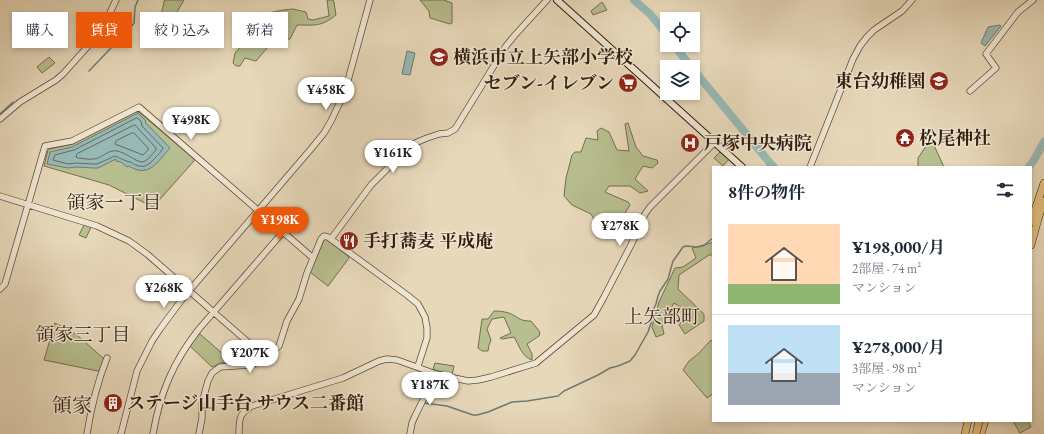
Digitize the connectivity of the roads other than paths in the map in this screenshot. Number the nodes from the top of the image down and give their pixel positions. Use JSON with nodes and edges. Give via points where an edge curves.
{"nodes":[{"id":1,"x":116,"y":0,"type":"edge"},
{"id":2,"x":370,"y":0,"type":"edge"},
{"id":3,"x":547,"y":0,"type":"edge"},
{"id":4,"x":557,"y":0,"type":"edge"},
{"id":5,"x":912,"y":0,"type":"edge"},
{"id":6,"x":1033,"y":0,"type":"edge"},
{"id":7,"x":970,"y":91,"type":"dead end"},
{"id":8,"x":0,"y":119,"type":"edge"},
{"id":9,"x":714,"y":142,"type":"junction"},
{"id":10,"x":741,"y":166,"type":"edge"},
{"id":11,"x":810,"y":166,"type":"edge"},
{"id":12,"x":1044,"y":184,"type":"edge"},
{"id":13,"x":0,"y":196,"type":"edge"},
{"id":14,"x":1044,"y":201,"type":"edge"},
{"id":15,"x":28,"y":205,"type":"junction"},
{"id":16,"x":1032,"y":206,"type":"dead end"},
{"id":17,"x":258,"y":210,"type":"junction"},
{"id":18,"x":1032,"y":218,"type":"edge"},
{"id":19,"x":283,"y":232,"type":"junction"},
{"id":20,"x":331,"y":239,"type":"junction"},
{"id":21,"x":1032,"y":241,"type":"edge"},
{"id":22,"x":313,"y":258,"type":"junction"},
{"id":23,"x":0,"y":288,"type":"edge"},
{"id":24,"x":189,"y":292,"type":"junction"},
{"id":25,"x":214,"y":312,"type":"junction"},
{"id":26,"x":265,"y":357,"type":"junction"},
{"id":27,"x":107,"y":358,"type":"dead end"},
{"id":28,"x":418,"y":366,"type":"junction"},
{"id":29,"x":436,"y":374,"type":"junction"},
{"id":30,"x":968,"y":422,"type":"edge"},
{"id":31,"x":972,"y":422,"type":"edge"},
{"id":32,"x":979,"y":422,"type":"edge"},
{"id":33,"x":985,"y":422,"type":"edge"},
{"id":34,"x":87,"y":434,"type":"edge"},
{"id":35,"x":121,"y":434,"type":"edge"},
{"id":36,"x":153,"y":434,"type":"edge"},
{"id":37,"x":199,"y":434,"type":"edge"},
{"id":38,"x":239,"y":434,"type":"edge"},
{"id":39,"x":410,"y":434,"type":"edge"},
{"id":40,"x":965,"y":434,"type":"edge"},
{"id":41,"x":976,"y":434,"type":"edge"},
{"id":42,"x":981,"y":434,"type":"edge"}],
"edges":[{"from":1,"to":8,"type":"street","via":[[102,28],[63,74],[20,102]]},
{"from":2,"to":17,"type":"street","via":[[348,84],[331,121],[311,149]]},
{"from":3,"to":20,"type":"street","via":[[506,46],[455,129],[427,138],[401,154],[371,185]]},
{"from":4,"to":9,"type":"main road"},
{"from":5,"to":11,"type":"street","via":[[902,11],[874,30],[860,46]]},
{"from":6,"to":7,"type":"street","via":[[1018,12],[986,54],[996,68]]},
{"from":9,"to":10,"type":"main road"},
{"from":9,"to":29,"type":"street","via":[[650,207],[596,312],[572,334],[536,363],[492,377],[468,381]]},
{"from":12,"to":18,"type":"highway"},
{"from":13,"to":15,"type":"street"},
{"from":14,"to":21,"type":"highway"},
{"from":15,"to":17,"type":"street","via":[[45,146],[72,141],[139,107]]},
{"from":15,"to":23,"type":"street","via":[[5,284]]},
{"from":15,"to":24,"type":"street","via":[[94,225],[129,241]]},
{"from":16,"to":18,"type":"highway"},
{"from":17,"to":19,"type":"street"},
{"from":17,"to":24,"type":"street"},
{"from":19,"to":22,"type":"street"},
{"from":19,"to":25,"type":"street"},
{"from":20,"to":22,"type":"street","via":[[324,236]]},
{"from":20,"to":28,"type":"street","via":[[418,304],[425,317],[427,338]]},
{"from":22,"to":26,"type":"street","via":[[279,346]]},
{"from":24,"to":25,"type":"street"},
{"from":24,"to":35,"type":"street","via":[[160,328],[137,371]]},
{"from":25,"to":26,"type":"street"},
{"from":25,"to":36,"type":"street","via":[[178,359],[160,400]]},
{"from":26,"to":37,"type":"street","via":[[251,365],[220,367],[212,373],[202,403]]},
{"from":27,"to":34,"type":"street","via":[[95,393]]},
{"from":28,"to":29,"type":"street"},
{"from":28,"to":38,"type":"street","via":[[387,359],[343,378],[252,406],[242,414]]},
{"from":29,"to":39,"type":"street","via":[[415,416]]},
{"from":30,"to":40,"type":"highway"},
{"from":31,"to":42,"type":"main road"},
{"from":32,"to":41,"type":"highway","bridge":true},
{"from":33,"to":42,"type":"highway"}]}
